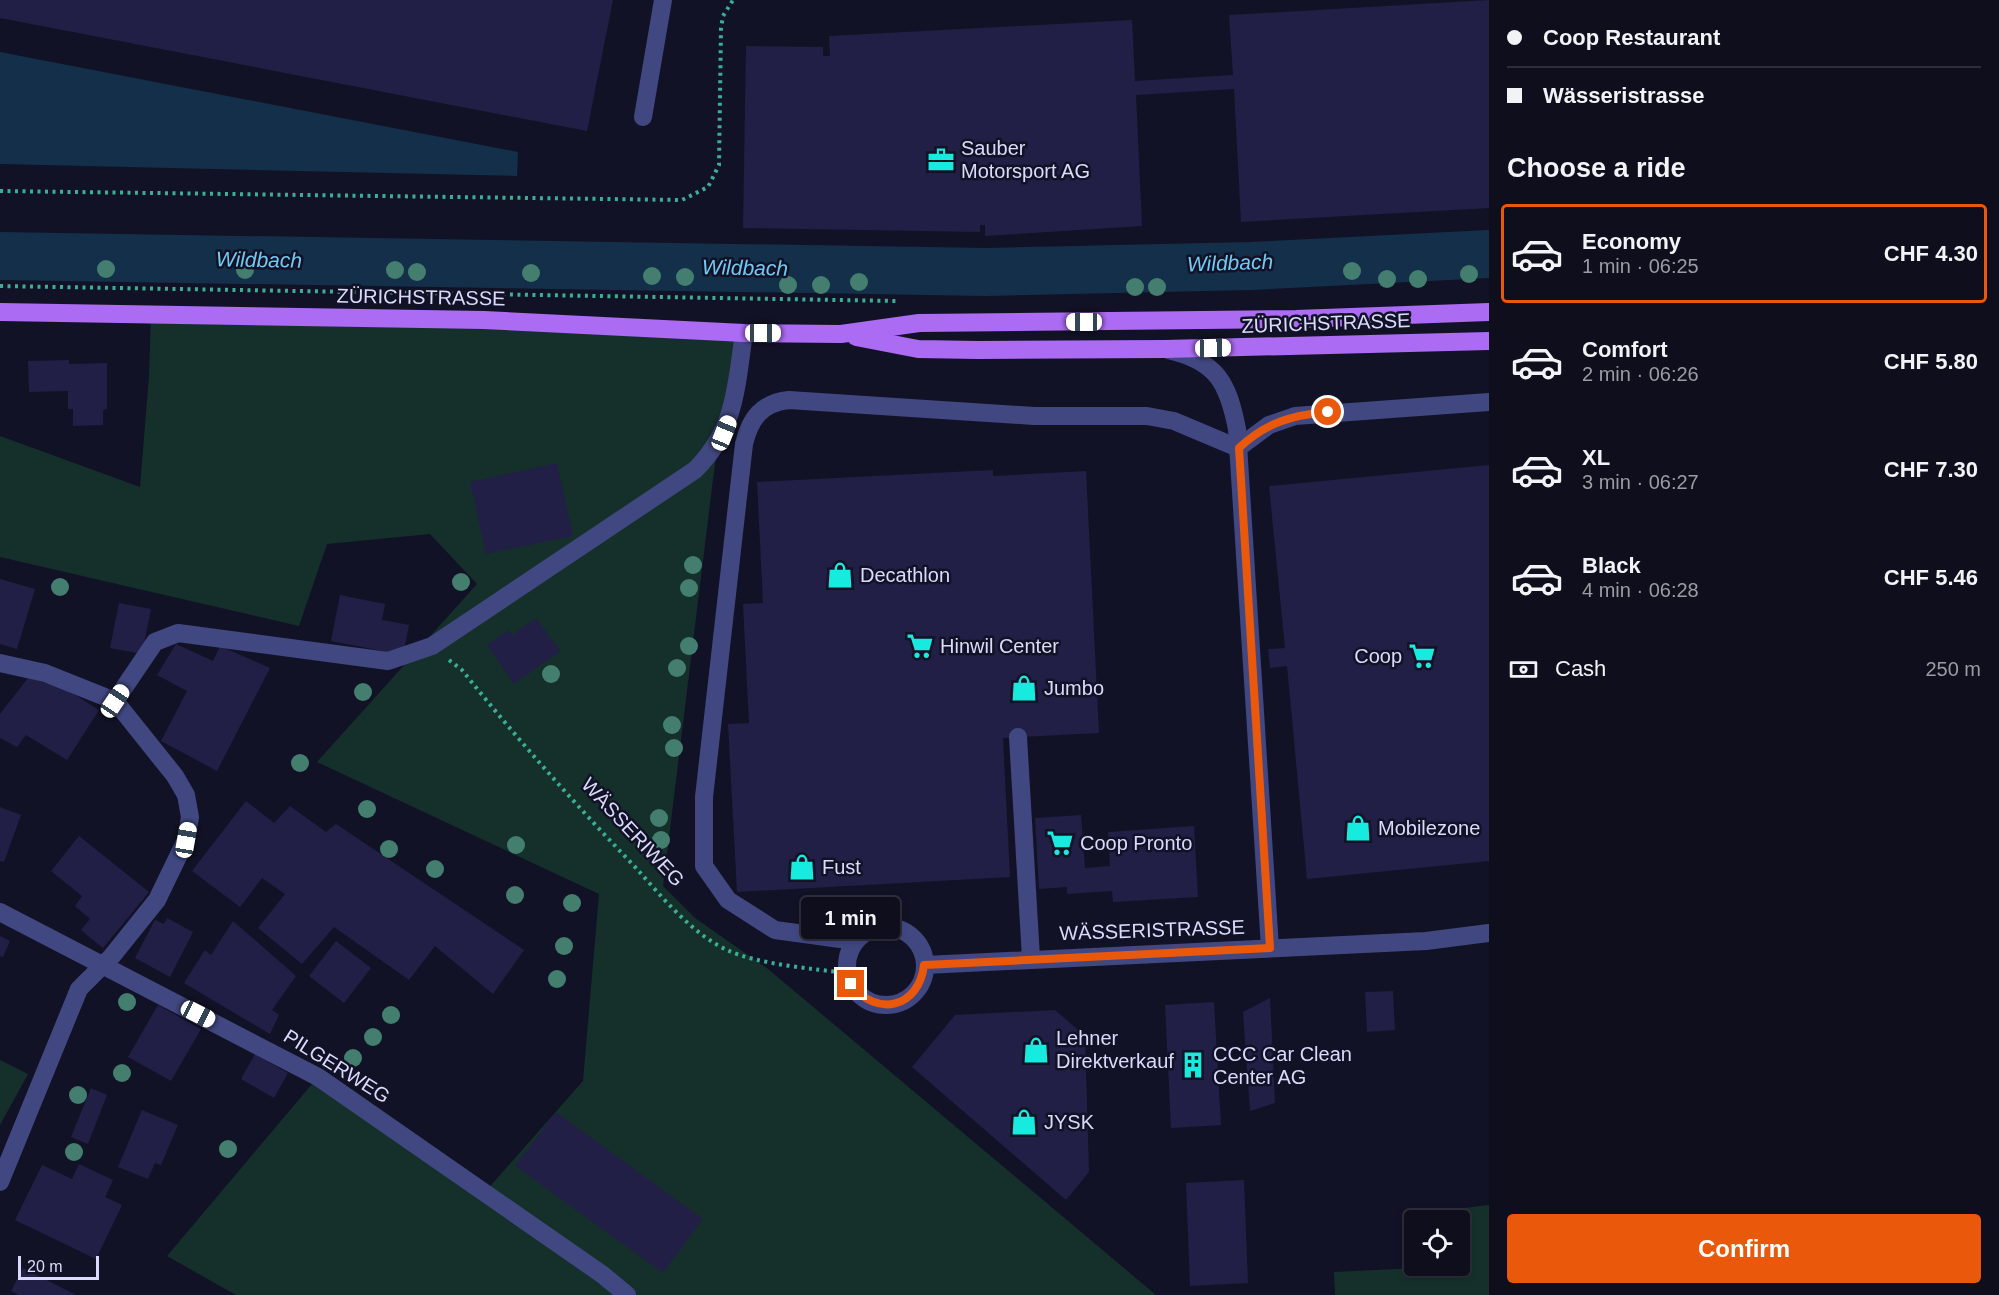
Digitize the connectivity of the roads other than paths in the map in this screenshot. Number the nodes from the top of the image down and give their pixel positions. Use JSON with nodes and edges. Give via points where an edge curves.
{"nodes":[{"id":1,"x":663,"y":0,"type":"edge"},
{"id":2,"x":643,"y":117,"type":"dead end"},
{"id":3,"x":0,"y":312,"type":"edge"},
{"id":4,"x":1489,"y":312,"type":"edge"},
{"id":5,"x":744,"y":333,"type":"junction"},
{"id":6,"x":841,"y":334,"type":"junction"},
{"id":7,"x":1489,"y":341,"type":"edge"},
{"id":8,"x":1165,"y":349,"type":"junction"},
{"id":9,"x":1489,"y":402,"type":"edge"},
{"id":10,"x":1239,"y":448,"type":"junction"},
{"id":11,"x":0,"y":663,"type":"edge"},
{"id":12,"x":115,"y":701,"type":"junction"},
{"id":13,"x":1018,"y":737,"type":"dead end"},
{"id":14,"x":0,"y":912,"type":"edge"},
{"id":15,"x":1489,"y":933,"type":"edge"},
{"id":16,"x":855,"y":941,"type":"junction"},
{"id":17,"x":1270,"y":948,"type":"junction"},
{"id":18,"x":1031,"y":958,"type":"junction"},
{"id":19,"x":102,"y":965,"type":"junction"},
{"id":20,"x":924,"y":965,"type":"junction"},
{"id":21,"x":0,"y":1182,"type":"edge"},
{"id":22,"x":627,"y":1295,"type":"edge"}],
"edges":[{"from":1,"to":2,"type":"street"},
{"from":3,"to":5,"type":"main road","name":"ZÜRICHSTRASSE","via":[[484,320]]},
{"from":4,"to":6,"type":"main road","name":"ZÜRICHSTRASSE","via":[[1296,319],[918,323]]},
{"from":5,"to":6,"type":"main road","name":"ZÜRICHSTRASSE"},
{"from":5,"to":12,"type":"street","via":[[733,411],[724,433],[704,461],[685,478],[432,646],[388,661],[178,633],[155,642]]},
{"from":6,"to":8,"type":"main road","name":"ZÜRICHSTRASSE","via":[[918,349]]},
{"from":7,"to":8,"type":"main road","name":"ZÜRICHSTRASSE"},
{"from":8,"to":10,"type":"street","via":[[1198,361],[1221,379],[1230,399]]},
{"from":9,"to":10,"type":"street","via":[[1295,416],[1269,425]]},
{"from":10,"to":16,"type":"street","via":[[1174,422],[1147,416],[1024,416],[789,400],[768,406],[752,420],[744,444],[704,796],[704,866],[728,900],[775,930]]},
{"from":10,"to":17,"type":"street"},
{"from":11,"to":12,"type":"street","via":[[45,673]]},
{"from":12,"to":19,"type":"street","via":[[175,776],[186,795],[190,817],[186,840],[157,900]]},
{"from":13,"to":18,"type":"street"},
{"from":14,"to":19,"type":"street","name":"PILGERWEG"},
{"from":15,"to":17,"type":"street","name":"WÄSSERISTRASSE","via":[[1426,941]]},
{"from":16,"to":20,"type":"street","via":[[878,928],[904,932],[915,940]]},
{"from":16,"to":20,"type":"street","via":[[847,973],[851,984],[867,1000],[890,1005],[901,1002],[918,987]]},
{"from":17,"to":18,"type":"street","name":"WÄSSERISTRASSE"},
{"from":18,"to":20,"type":"street","name":"WÄSSERISTRASSE"},
{"from":19,"to":21,"type":"street","via":[[79,989]]},
{"from":19,"to":22,"type":"street","name":"PILGERWEG","via":[[318,1077]]}]}
